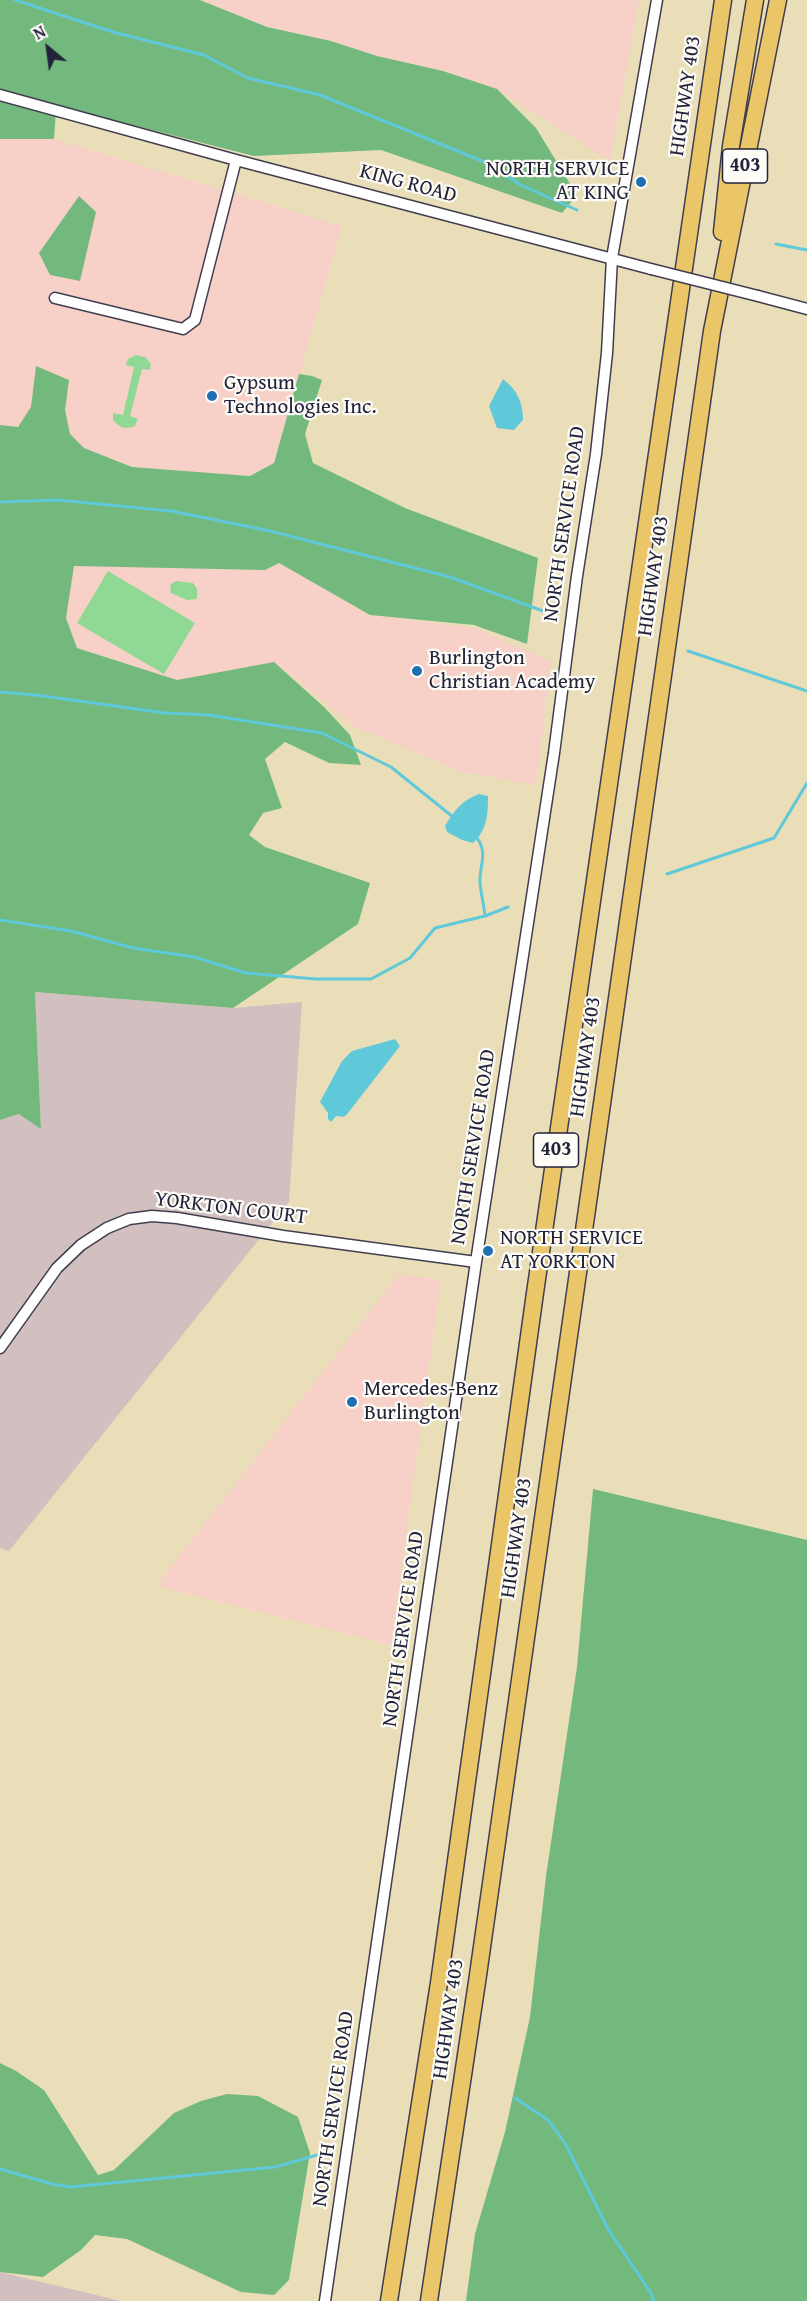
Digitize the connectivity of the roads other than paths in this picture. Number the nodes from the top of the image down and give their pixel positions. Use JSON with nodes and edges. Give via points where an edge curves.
{"nodes":[{"id":1,"x":657,"y":0,"type":"edge"},
{"id":2,"x":723,"y":0,"type":"edge"},
{"id":3,"x":755,"y":0,"type":"edge"},
{"id":4,"x":778,"y":0,"type":"edge"},
{"id":5,"x":0,"y":94,"type":"edge"},
{"id":6,"x":236,"y":160,"type":"junction"},
{"id":7,"x":612,"y":258,"type":"junction"},
{"id":8,"x":55,"y":298,"type":"dead end"},
{"id":9,"x":807,"y":309,"type":"edge"},
{"id":10,"x":712,"y":331,"type":"junction"},
{"id":11,"x":476,"y":1263,"type":"junction"},
{"id":12,"x":0,"y":1348,"type":"edge"},
{"id":13,"x":325,"y":2301,"type":"edge"},
{"id":14,"x":389,"y":2301,"type":"edge"},
{"id":15,"x":429,"y":2301,"type":"edge"}],
"edges":[{"from":1,"to":7,"type":"street","name":"NORTH SERVICE ROAD"},
{"from":2,"to":14,"type":"highway","name":"HIGHWAY 403","number":"403","via":[[439,1983]]},
{"from":3,"to":10,"type":"highway","via":[[731,146]]},
{"from":4,"to":10,"type":"highway","name":"HIGHWAY 403","number":"403"},
{"from":5,"to":6,"type":"street","name":"KING ROAD"},
{"from":6,"to":7,"type":"street","name":"KING ROAD"},
{"from":6,"to":8,"type":"street","via":[[195,320],[183,330]]},
{"from":7,"to":9,"type":"street","name":"KING ROAD","bridge":true},
{"from":7,"to":11,"type":"street","name":"NORTH SERVICE ROAD","via":[[596,454]]},
{"from":10,"to":15,"type":"highway","name":"HIGHWAY 403","number":"403"},
{"from":11,"to":12,"type":"street","name":"YORKTON COURT","via":[[177,1218],[129,1219],[81,1245],[57,1268]]},
{"from":11,"to":13,"type":"street","name":"NORTH SERVICE ROAD"}]}
